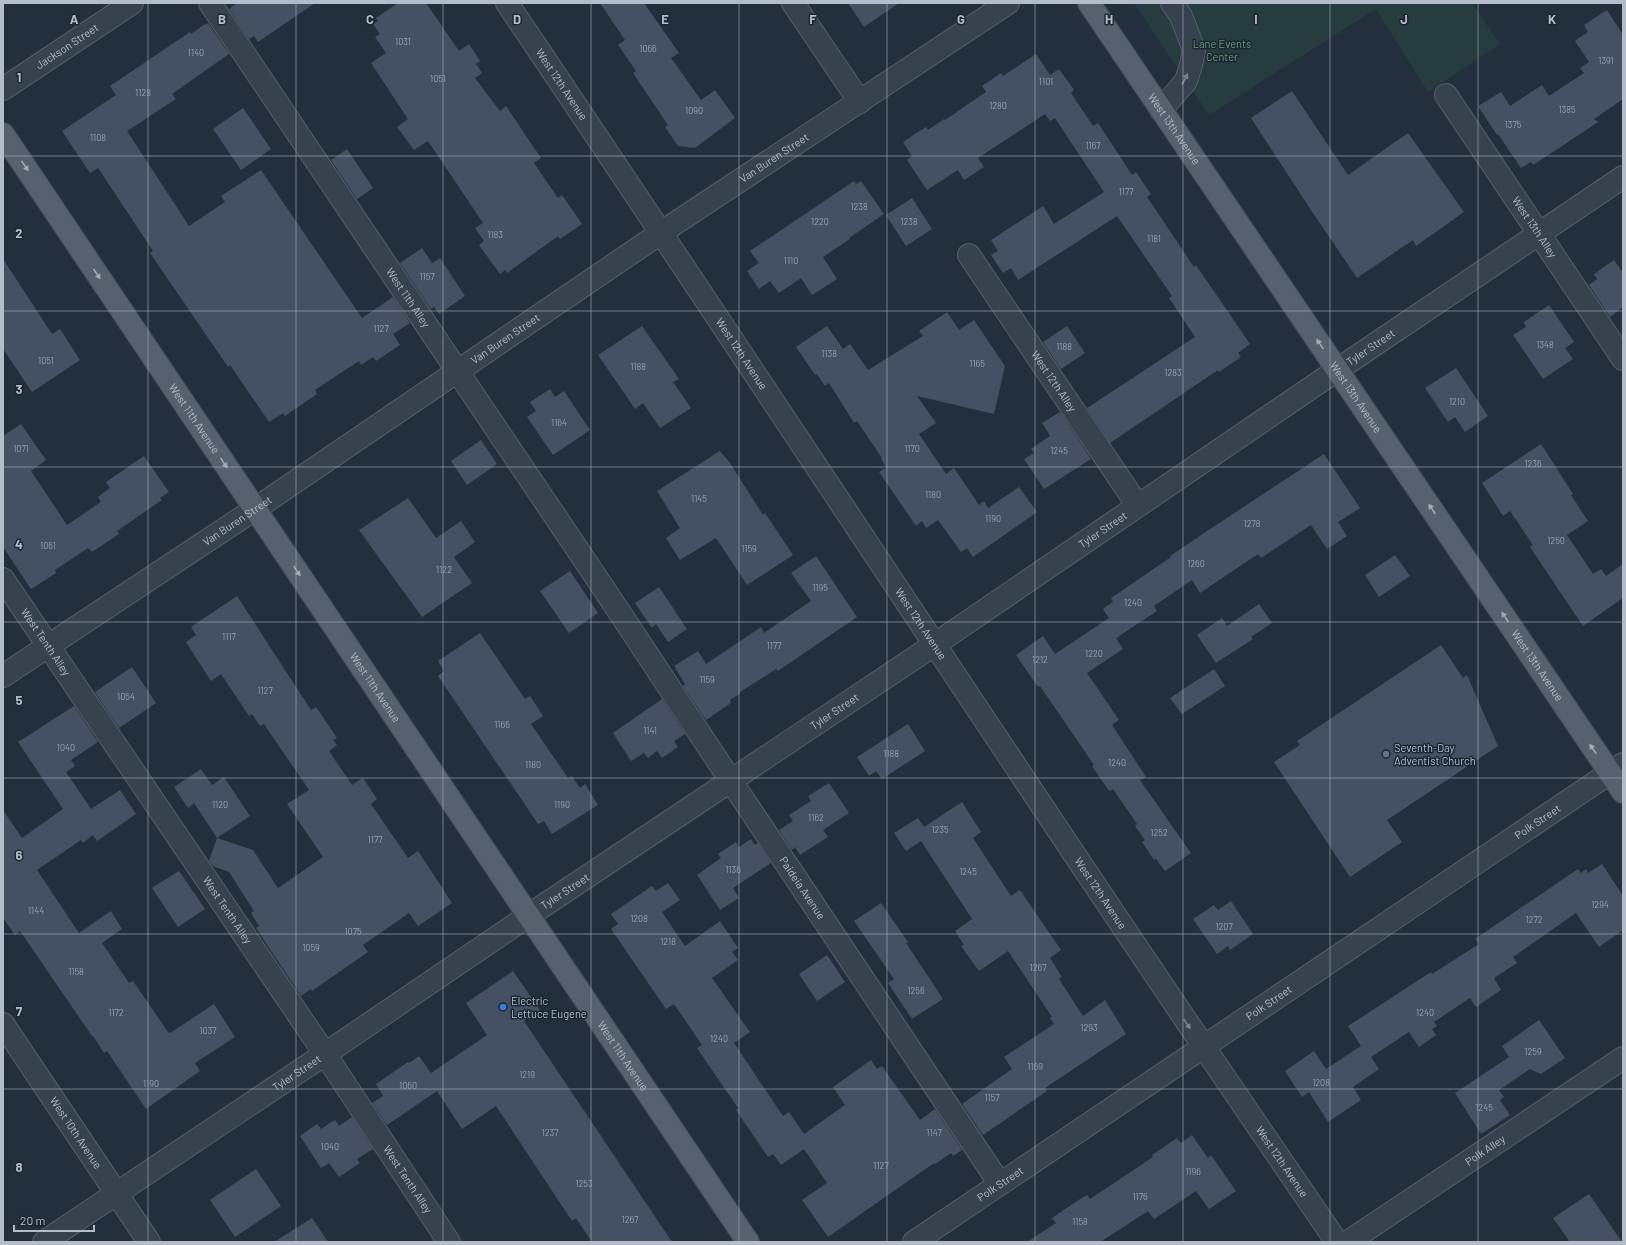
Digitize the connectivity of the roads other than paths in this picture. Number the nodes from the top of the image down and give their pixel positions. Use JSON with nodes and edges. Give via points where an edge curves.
{"nodes":[{"id":1,"x":132,"y":3,"type":"edge"},
{"id":2,"x":210,"y":3,"type":"edge"},
{"id":3,"x":507,"y":3,"type":"edge"},
{"id":4,"x":793,"y":3,"type":"edge"},
{"id":5,"x":1008,"y":3,"type":"edge"},
{"id":6,"x":1089,"y":3,"type":"edge"},
{"id":7,"x":1172,"y":3,"type":"edge"},
{"id":8,"x":3,"y":89,"type":"edge"},
{"id":9,"x":1446,"y":95,"type":"dead end"},
{"id":10,"x":860,"y":102,"type":"junction"},
{"id":11,"x":1162,"y":110,"type":"junction"},
{"id":12,"x":3,"y":134,"type":"edge"},
{"id":13,"x":1623,"y":177,"type":"edge"},
{"id":14,"x":662,"y":232,"type":"junction"},
{"id":15,"x":1539,"y":233,"type":"junction"},
{"id":16,"x":969,"y":255,"type":"dead end"},
{"id":17,"x":1623,"y":359,"type":"edge"},
{"id":18,"x":1337,"y":370,"type":"junction"},
{"id":19,"x":457,"y":371,"type":"junction"},
{"id":20,"x":1138,"y":506,"type":"junction"},
{"id":21,"x":255,"y":509,"type":"junction"},
{"id":22,"x":3,"y":579,"type":"edge"},
{"id":23,"x":606,"y":592,"type":"joint"},
{"id":24,"x":47,"y":645,"type":"junction"},
{"id":25,"x":934,"y":646,"type":"junction"},
{"id":26,"x":3,"y":676,"type":"edge"},
{"id":27,"x":1616,"y":768,"type":"edge"},
{"id":28,"x":731,"y":781,"type":"junction"},
{"id":29,"x":1623,"y":792,"type":"edge"},
{"id":30,"x":528,"y":916,"type":"junction"},
{"id":31,"x":3,"y":1024,"type":"edge"},
{"id":32,"x":1202,"y":1047,"type":"junction"},
{"id":33,"x":325,"y":1054,"type":"junction"},
{"id":34,"x":1623,"y":1058,"type":"edge"},
{"id":35,"x":1000,"y":1184,"type":"junction"},
{"id":36,"x":116,"y":1194,"type":"junction"},
{"id":37,"x":44,"y":1242,"type":"edge"},
{"id":38,"x":149,"y":1242,"type":"edge"},
{"id":39,"x":449,"y":1242,"type":"edge"},
{"id":40,"x":748,"y":1242,"type":"edge"},
{"id":41,"x":914,"y":1242,"type":"edge"},
{"id":42,"x":1337,"y":1242,"type":"edge"},
{"id":43,"x":1348,"y":1242,"type":"edge"}],
"edges":[{"from":1,"to":8,"type":"street","name":"Jackson Street"},
{"from":2,"to":19,"type":"street","name":"West 11th Alley"},
{"from":3,"to":14,"type":"street","name":"West 12th Avenue"},
{"from":4,"to":10,"type":"street"},
{"from":5,"to":10,"type":"street","name":"Van Buren Street"},
{"from":6,"to":11,"type":"main road","name":"West 13th Avenue"},
{"from":11,"to":7,"type":"street","one_way":true,"via":[[1186,81],[1194,50],[1181,16]]},
{"from":9,"to":15,"type":"street","name":"West 13th Alley"},
{"from":10,"to":14,"type":"street","name":"Van Buren Street"},
{"from":18,"to":11,"type":"main road","name":"West 13th Avenue","one_way":true},
{"from":12,"to":21,"type":"main road","name":"West 11th Avenue","one_way":true},
{"from":13,"to":15,"type":"street","name":"Tyler Street"},
{"from":14,"to":19,"type":"street","name":"Van Buren Street"},
{"from":14,"to":25,"type":"street","name":"West 12th Avenue"},
{"from":15,"to":17,"type":"street","name":"West 13th Alley"},
{"from":15,"to":18,"type":"street","name":"Tyler Street"},
{"from":16,"to":20,"type":"street","name":"West 12th Alley"},
{"from":18,"to":20,"type":"street","name":"Tyler Street"},
{"from":27,"to":18,"type":"main road","name":"West 13th Avenue","one_way":true},
{"from":19,"to":21,"type":"street","name":"Van Buren Street"},
{"from":19,"to":23,"type":"street","name":"West 11th Alley"},
{"from":20,"to":25,"type":"street","name":"Tyler Street"},
{"from":21,"to":24,"type":"street","name":"Van Buren Street"},
{"from":21,"to":30,"type":"main road","name":"West 11th Avenue","one_way":true},
{"from":22,"to":24,"type":"street","name":"West Tenth Alley"},
{"from":23,"to":28,"type":"street","name":"Paideia Avenue"},
{"from":24,"to":26,"type":"street","name":"Van Buren Street"},
{"from":24,"to":33,"type":"street","name":"West Tenth Alley"},
{"from":25,"to":28,"type":"street","name":"Tyler Street"},
{"from":25,"to":32,"type":"street","name":"West 12th Avenue","one_way":true},
{"from":27,"to":29,"type":"main road","name":"West 13th Avenue"},
{"from":27,"to":32,"type":"street","name":"Polk Street"},
{"from":28,"to":30,"type":"street","name":"Tyler Street"},
{"from":28,"to":35,"type":"street","name":"Paideia Avenue"},
{"from":30,"to":33,"type":"street","name":"Tyler Street"},
{"from":30,"to":40,"type":"main road","name":"West 11th Avenue"},
{"from":31,"to":36,"type":"street","name":"West 10th Avenue"},
{"from":32,"to":35,"type":"street","name":"Polk Street"},
{"from":32,"to":42,"type":"street","name":"West 12th Avenue"},
{"from":33,"to":36,"type":"street","name":"Tyler Street"},
{"from":33,"to":39,"type":"street","name":"West Tenth Alley"},
{"from":34,"to":43,"type":"street","name":"Polk Alley"},
{"from":35,"to":41,"type":"street","name":"Polk Street"},
{"from":36,"to":37,"type":"street","name":"Tyler Street"},
{"from":36,"to":38,"type":"street","name":"West 10th Avenue"}]}
